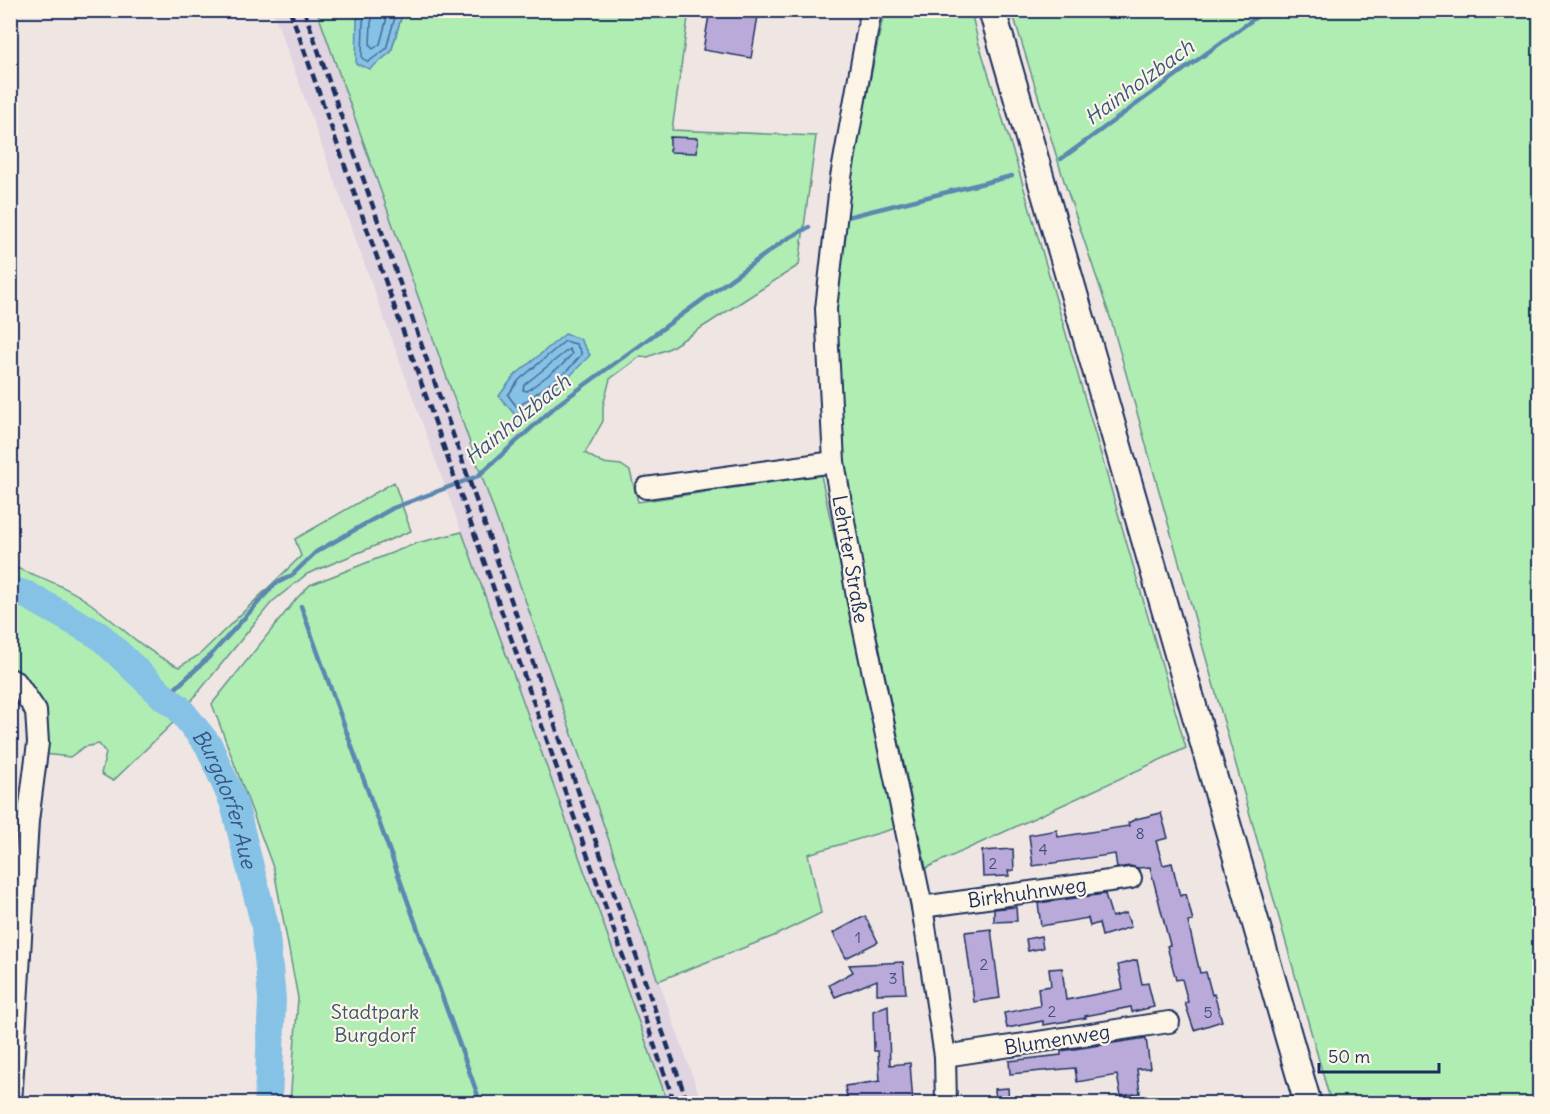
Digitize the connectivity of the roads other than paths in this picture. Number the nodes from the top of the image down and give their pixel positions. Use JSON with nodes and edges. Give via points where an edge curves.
{"nodes":[{"id":1,"x":871,"y":10,"type":"edge"},
{"id":2,"x":993,"y":10,"type":"edge"},
{"id":3,"x":834,"y":462,"type":"junction"},
{"id":4,"x":645,"y":488,"type":"dead end"},
{"id":5,"x":10,"y":679,"type":"edge"},
{"id":6,"x":1131,"y":878,"type":"dead end"},
{"id":7,"x":922,"y":907,"type":"junction"},
{"id":8,"x":1169,"y":1022,"type":"dead end"},
{"id":9,"x":13,"y":1031,"type":"edge"},
{"id":10,"x":945,"y":1056,"type":"junction"},
{"id":11,"x":11,"y":1104,"type":"edge"},
{"id":12,"x":946,"y":1104,"type":"edge"},
{"id":13,"x":1308,"y":1104,"type":"edge"}],
"edges":[{"from":1,"to":3,"type":"street","name":"Lehrter Straße","via":[[841,177],[826,309]]},
{"from":2,"to":13,"type":"main road"},
{"from":3,"to":4,"type":"street"},
{"from":3,"to":7,"type":"street","name":"Lehrter Straße","via":[[860,609]]},
{"from":5,"to":9,"type":"street","via":[[36,711],[38,744],[28,820]]},
{"from":6,"to":7,"type":"street","name":"Birkhuhnweg"},
{"from":7,"to":10,"type":"street","name":"Lehrter Straße"},
{"from":8,"to":10,"type":"street","name":"Blumenweg"},
{"from":9,"to":11,"type":"street"},
{"from":10,"to":12,"type":"street","name":"Lehrter Straße"}]}
